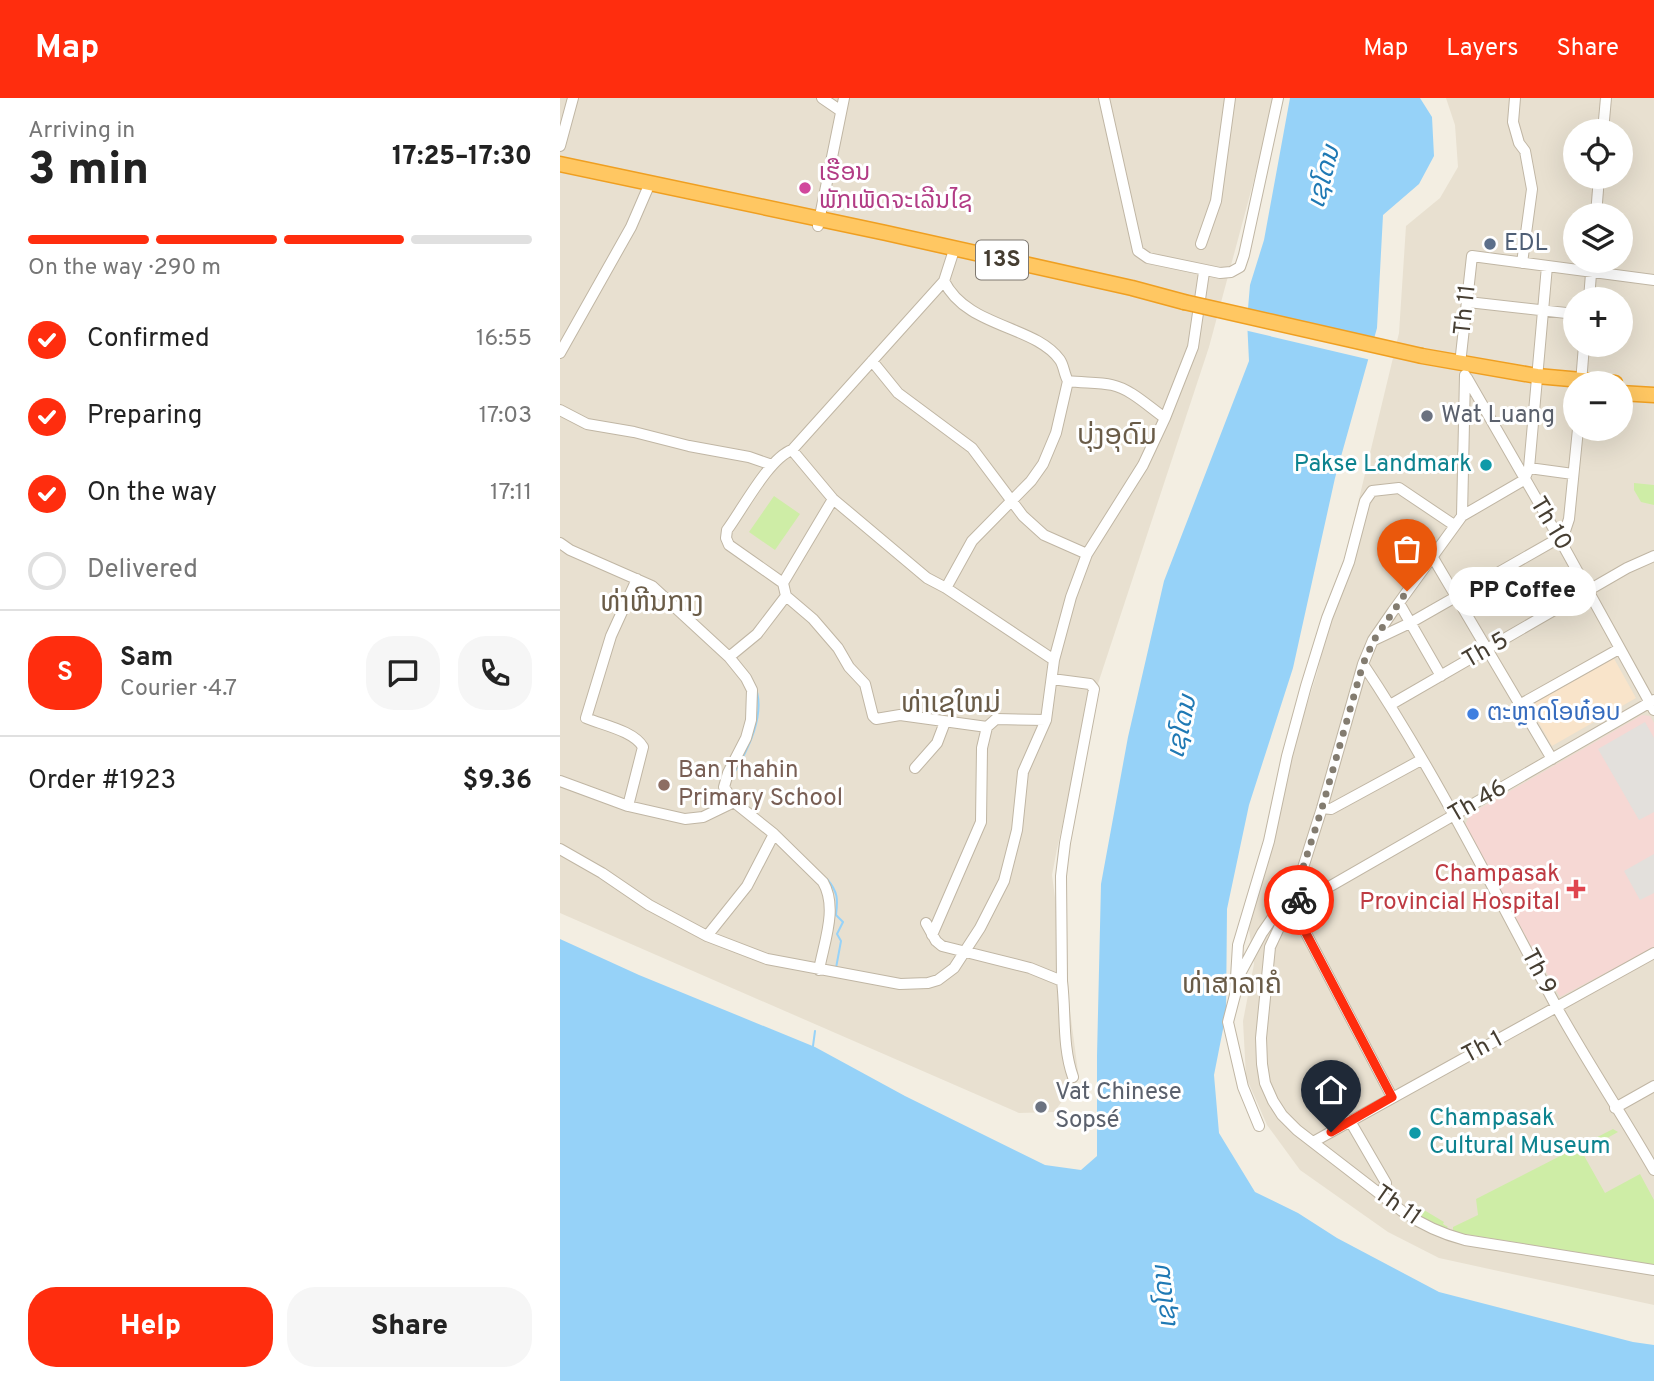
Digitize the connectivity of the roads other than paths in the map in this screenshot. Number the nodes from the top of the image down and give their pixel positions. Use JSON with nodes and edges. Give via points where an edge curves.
{"nodes":[{"id":1,"x":573,"y":98,"type":"edge"},
{"id":2,"x":822,"y":98,"type":"edge"},
{"id":3,"x":844,"y":98,"type":"edge"},
{"id":4,"x":1104,"y":98,"type":"edge"},
{"id":5,"x":1230,"y":98,"type":"edge"},
{"id":6,"x":1278,"y":98,"type":"edge"},
{"id":7,"x":1515,"y":98,"type":"edge"},
{"id":8,"x":1606,"y":98,"type":"edge"},
{"id":9,"x":841,"y":111,"type":"junction"},
{"id":10,"x":1604,"y":119,"type":"edge"},
{"id":11,"x":560,"y":146,"type":"edge"},
{"id":12,"x":560,"y":164,"type":"edge"},
{"id":13,"x":560,"y":171,"type":"edge"},
{"id":14,"x":649,"y":187,"type":"junction"},
{"id":15,"x":819,"y":223,"type":"junction"},
{"id":16,"x":1201,"y":244,"type":"dead end"},
{"id":17,"x":953,"y":253,"type":"junction"},
{"id":18,"x":1522,"y":263,"type":"junction"},
{"id":19,"x":1546,"y":266,"type":"junction"},
{"id":20,"x":1563,"y":266,"type":"edge"},
{"id":21,"x":1204,"y":272,"type":"junction"},
{"id":22,"x":1623,"y":273,"type":"edge"},
{"id":23,"x":1654,"y":280,"type":"edge"},
{"id":24,"x":944,"y":281,"type":"junction"},
{"id":25,"x":1468,"y":302,"type":"junction"},
{"id":26,"x":1542,"y":310,"type":"junction"},
{"id":27,"x":1563,"y":313,"type":"edge"},
{"id":28,"x":560,"y":352,"type":"edge"},
{"id":29,"x":872,"y":361,"type":"junction"},
{"id":30,"x":1462,"y":369,"type":"junction"},
{"id":31,"x":1536,"y":380,"type":"junction"},
{"id":32,"x":1068,"y":381,"type":"junction"},
{"id":33,"x":1563,"y":383,"type":"edge"},
{"id":34,"x":1633,"y":385,"type":"edge"},
{"id":35,"x":1654,"y":386,"type":"edge"},
{"id":36,"x":1633,"y":394,"type":"edge"},
{"id":37,"x":1654,"y":395,"type":"edge"},
{"id":38,"x":560,"y":410,"type":"edge"},
{"id":39,"x":1165,"y":418,"type":"junction"},
{"id":40,"x":1577,"y":441,"type":"edge"},
{"id":41,"x":792,"y":450,"type":"junction"},
{"id":42,"x":772,"y":466,"type":"junction"},
{"id":43,"x":1529,"y":468,"type":"junction"},
{"id":44,"x":1573,"y":474,"type":"junction"},
{"id":45,"x":1524,"y":480,"type":"junction"},
{"id":46,"x":834,"y":499,"type":"junction"},
{"id":47,"x":1012,"y":501,"type":"junction"},
{"id":48,"x":1462,"y":516,"type":"junction"},
{"id":49,"x":1454,"y":525,"type":"junction"},
{"id":50,"x":1559,"y":538,"type":"junction"},
{"id":51,"x":560,"y":544,"type":"edge"},
{"id":52,"x":1087,"y":554,"type":"junction"},
{"id":53,"x":1654,"y":555,"type":"edge"},
{"id":54,"x":1432,"y":556,"type":"junction"},
{"id":55,"x":637,"y":579,"type":"junction"},
{"id":56,"x":783,"y":583,"type":"junction"},
{"id":57,"x":946,"y":588,"type":"junction"},
{"id":58,"x":1589,"y":592,"type":"junction"},
{"id":59,"x":786,"y":596,"type":"junction"},
{"id":60,"x":1455,"y":596,"type":"junction"},
{"id":61,"x":1399,"y":603,"type":"junction"},
{"id":62,"x":1410,"y":623,"type":"junction"},
{"id":63,"x":1374,"y":640,"type":"junction"},
{"id":64,"x":1488,"y":649,"type":"junction"},
{"id":65,"x":1619,"y":649,"type":"junction"},
{"id":66,"x":729,"y":657,"type":"junction"},
{"id":67,"x":1054,"y":660,"type":"junction"},
{"id":68,"x":1363,"y":664,"type":"junction"},
{"id":69,"x":1441,"y":676,"type":"junction"},
{"id":70,"x":1052,"y":679,"type":"junction"},
{"id":71,"x":1521,"y":704,"type":"junction"},
{"id":72,"x":1652,"y":704,"type":"edge"},
{"id":73,"x":1390,"y":705,"type":"junction"},
{"id":74,"x":1046,"y":720,"type":"junction"},
{"id":75,"x":944,"y":722,"type":"junction"},
{"id":76,"x":986,"y":727,"type":"junction"},
{"id":77,"x":1552,"y":759,"type":"junction"},
{"id":78,"x":1422,"y":761,"type":"junction"},
{"id":79,"x":915,"y":768,"type":"dead end"},
{"id":80,"x":560,"y":781,"type":"edge"},
{"id":81,"x":734,"y":803,"type":"junction"},
{"id":82,"x":628,"y":806,"type":"junction"},
{"id":83,"x":1322,"y":808,"type":"junction"},
{"id":84,"x":1454,"y":815,"type":"junction"},
{"id":85,"x":774,"y":834,"type":"junction"},
{"id":86,"x":560,"y":849,"type":"edge"},
{"id":87,"x":1297,"y":900,"type":"junction"},
{"id":88,"x":1281,"y":914,"type":"junction"},
{"id":89,"x":1297,"y":916,"type":"junction"},
{"id":90,"x":926,"y":923,"type":"dead end"},
{"id":91,"x":932,"y":935,"type":"junction"},
{"id":92,"x":707,"y":936,"type":"junction"},
{"id":93,"x":964,"y":953,"type":"junction"},
{"id":94,"x":1654,"y":953,"type":"edge"},
{"id":95,"x":819,"y":970,"type":"junction"},
{"id":96,"x":1062,"y":981,"type":"junction"},
{"id":97,"x":1235,"y":994,"type":"junction"},
{"id":98,"x":1557,"y":1008,"type":"junction"},
{"id":99,"x":1073,"y":1077,"type":"dead end"},
{"id":100,"x":1654,"y":1086,"type":"edge"},
{"id":101,"x":1392,"y":1097,"type":"junction"},
{"id":102,"x":1615,"y":1108,"type":"junction"},
{"id":103,"x":1350,"y":1121,"type":"junction"},
{"id":104,"x":1259,"y":1126,"type":"dead end"},
{"id":105,"x":1313,"y":1143,"type":"junction"},
{"id":106,"x":1654,"y":1170,"type":"edge"},
{"id":107,"x":1380,"y":1195,"type":"junction"},
{"id":108,"x":1654,"y":1270,"type":"edge"}],
"edges":[{"from":1,"to":11,"type":"street"},
{"from":2,"to":9,"type":"street"},
{"from":3,"to":9,"type":"street"},
{"from":4,"to":21,"type":"street","via":[[1138,251],[1148,258]]},
{"from":5,"to":16,"type":"street","via":[[1216,201]]},
{"from":6,"to":21,"type":"street","via":[[1240,267],[1220,274]]},
{"from":7,"to":18,"type":"street","via":[[1513,122],[1525,151],[1532,189]]},
{"from":8,"to":10,"type":"street"},
{"from":9,"to":15,"type":"street"},
{"from":12,"to":14,"type":"highway","number":"13S"},
{"from":13,"to":14,"type":"highway","number":"13S"},
{"from":14,"to":15,"type":"highway","number":"13S"},
{"from":14,"to":28,"type":"street"},
{"from":15,"to":17,"type":"highway","number":"13S"},
{"from":17,"to":24,"type":"street"},
{"from":17,"to":30,"type":"highway","number":"13S"},
{"from":18,"to":19,"type":"street"},
{"from":18,"to":25,"type":"street","name":"Th 11","via":[[1472,256]]},
{"from":19,"to":20,"type":"street"},
{"from":19,"to":26,"type":"street"},
{"from":21,"to":39,"type":"street","via":[[1193,347]]},
{"from":22,"to":23,"type":"street"},
{"from":24,"to":29,"type":"street"},
{"from":24,"to":32,"type":"street","via":[[953,298],[1044,345],[1060,359]]},
{"from":25,"to":26,"type":"street"},
{"from":25,"to":30,"type":"street","name":"Th 11"},
{"from":26,"to":27,"type":"street"},
{"from":26,"to":31,"type":"street"},
{"from":29,"to":41,"type":"street"},
{"from":29,"to":47,"type":"street","via":[[898,393],[972,448]]},
{"from":30,"to":31,"type":"highway","number":"13S"},
{"from":30,"to":45,"type":"street","name":"Th 10"},
{"from":30,"to":48,"type":"street","name":"Th 11"},
{"from":31,"to":33,"type":"highway","number":"13S"},
{"from":31,"to":43,"type":"street"},
{"from":32,"to":39,"type":"street","via":[[1123,389]]},
{"from":32,"to":47,"type":"street","via":[[1051,449]]},
{"from":34,"to":35,"type":"highway"},
{"from":36,"to":37,"type":"highway"},
{"from":38,"to":42,"type":"street","via":[[587,424],[749,457]]},
{"from":39,"to":52,"type":"street","via":[[1143,465]]},
{"from":40,"to":44,"type":"street"},
{"from":41,"to":42,"type":"street"},
{"from":41,"to":46,"type":"street"},
{"from":42,"to":56,"type":"street","via":[[726,538],[729,545]]},
{"from":43,"to":44,"type":"street"},
{"from":43,"to":45,"type":"street"},
{"from":44,"to":50,"type":"street","via":[[1569,519]]},
{"from":45,"to":48,"type":"street"},
{"from":45,"to":50,"type":"street","name":"Th 10"},
{"from":46,"to":56,"type":"street"},
{"from":46,"to":57,"type":"street","via":[[927,578]]},
{"from":47,"to":52,"type":"street","via":[[1044,535]]},
{"from":47,"to":57,"type":"street","via":[[972,541]]},
{"from":48,"to":49,"type":"street"},
{"from":49,"to":54,"type":"street"},
{"from":49,"to":97,"type":"street","via":[[1399,488],[1372,491],[1365,501],[1287,756],[1269,841],[1238,945]]},
{"from":50,"to":58,"type":"street","name":"Th 10"},
{"from":50,"to":60,"type":"street"},
{"from":51,"to":55,"type":"street"},
{"from":52,"to":67,"type":"street"},
{"from":53,"to":58,"type":"street","name":"Th 5"},
{"from":54,"to":60,"type":"street"},
{"from":54,"to":61,"type":"street"},
{"from":55,"to":66,"type":"street","via":[[652,586]]},
{"from":55,"to":82,"type":"street","via":[[611,636],[586,718],[642,744]]},
{"from":56,"to":59,"type":"street"},
{"from":57,"to":67,"type":"street"},
{"from":58,"to":64,"type":"street","name":"Th 5"},
{"from":58,"to":65,"type":"street","name":"Th 10"},
{"from":59,"to":66,"type":"street","via":[[757,634]]},
{"from":59,"to":75,"type":"street","via":[[813,619],[865,684],[876,719],[900,715]]},
{"from":60,"to":62,"type":"street"},
{"from":60,"to":64,"type":"street"},
{"from":61,"to":62,"type":"street"},
{"from":61,"to":63,"type":"street"},
{"from":62,"to":63,"type":"street"},
{"from":62,"to":69,"type":"street"},
{"from":63,"to":68,"type":"street"},
{"from":64,"to":69,"type":"street","name":"Th 5"},
{"from":64,"to":71,"type":"street"},
{"from":65,"to":71,"type":"street"},
{"from":65,"to":72,"type":"street","name":"Th 10"},
{"from":66,"to":81,"type":"street","via":[[746,678],[753,703],[746,738],[724,788]]},
{"from":67,"to":70,"type":"street"},
{"from":68,"to":73,"type":"street","name":"Th 9"},
{"from":68,"to":83,"type":"street"},
{"from":69,"to":73,"type":"street","name":"Th 5"},
{"from":70,"to":74,"type":"street"},
{"from":70,"to":96,"type":"street","via":[[1090,684],[1094,689],[1061,877]]},
{"from":71,"to":77,"type":"street"},
{"from":72,"to":77,"type":"street","name":"Th 46"},
{"from":73,"to":78,"type":"street","name":"Th 9"},
{"from":74,"to":76,"type":"street","via":[[996,719]]},
{"from":74,"to":93,"type":"street","via":[[1023,772],[1017,830],[1004,881]]},
{"from":75,"to":76,"type":"street"},
{"from":75,"to":79,"type":"street","via":[[937,743]]},
{"from":76,"to":91,"type":"street","via":[[981,822]]},
{"from":77,"to":84,"type":"street","name":"Th 46"},
{"from":78,"to":83,"type":"street","via":[[1331,809]]},
{"from":78,"to":84,"type":"street","name":"Th 9"},
{"from":80,"to":82,"type":"street"},
{"from":81,"to":82,"type":"street","via":[[694,819]]},
{"from":81,"to":85,"type":"street"},
{"from":83,"to":87,"type":"street"},
{"from":84,"to":87,"type":"street","name":"Th 46"},
{"from":84,"to":98,"type":"street","name":"Th 9"},
{"from":85,"to":92,"type":"street","via":[[747,886]]},
{"from":85,"to":95,"type":"street","via":[[828,891],[830,909]]},
{"from":86,"to":92,"type":"street"},
{"from":87,"to":88,"type":"street","via":[[1281,899]]},
{"from":87,"to":89,"type":"street","via":[[1301,910]]},
{"from":88,"to":89,"type":"street","via":[[1292,919]]},
{"from":88,"to":97,"type":"street","via":[[1262,933]]},
{"from":88,"to":105,"type":"street","name":"Th 11","via":[[1270,947],[1262,1064],[1265,1083],[1282,1115]]},
{"from":89,"to":101,"type":"street"},
{"from":90,"to":91,"type":"street"},
{"from":91,"to":93,"type":"street","via":[[942,946]]},
{"from":92,"to":95,"type":"street","via":[[767,959]]},
{"from":93,"to":95,"type":"street","via":[[938,980],[917,985]]},
{"from":93,"to":96,"type":"street","via":[[1030,968]]},
{"from":94,"to":98,"type":"street","name":"Th 1"},
{"from":96,"to":99,"type":"street","via":[[1066,1057]]},
{"from":97,"to":104,"type":"street","via":[[1228,1022],[1243,1087]]},
{"from":98,"to":101,"type":"street","name":"Th 1"},
{"from":98,"to":102,"type":"street","name":"Th 9"},
{"from":100,"to":102,"type":"street"},
{"from":101,"to":103,"type":"street","name":"Th 1"},
{"from":102,"to":106,"type":"street","name":"Th 9"},
{"from":103,"to":105,"type":"street","name":"Th 1"},
{"from":103,"to":107,"type":"street","via":[[1386,1183]]},
{"from":105,"to":107,"type":"street","name":"Th 11"},
{"from":107,"to":108,"type":"street","name":"Th 11","via":[[1419,1223],[1455,1238]]}]}
